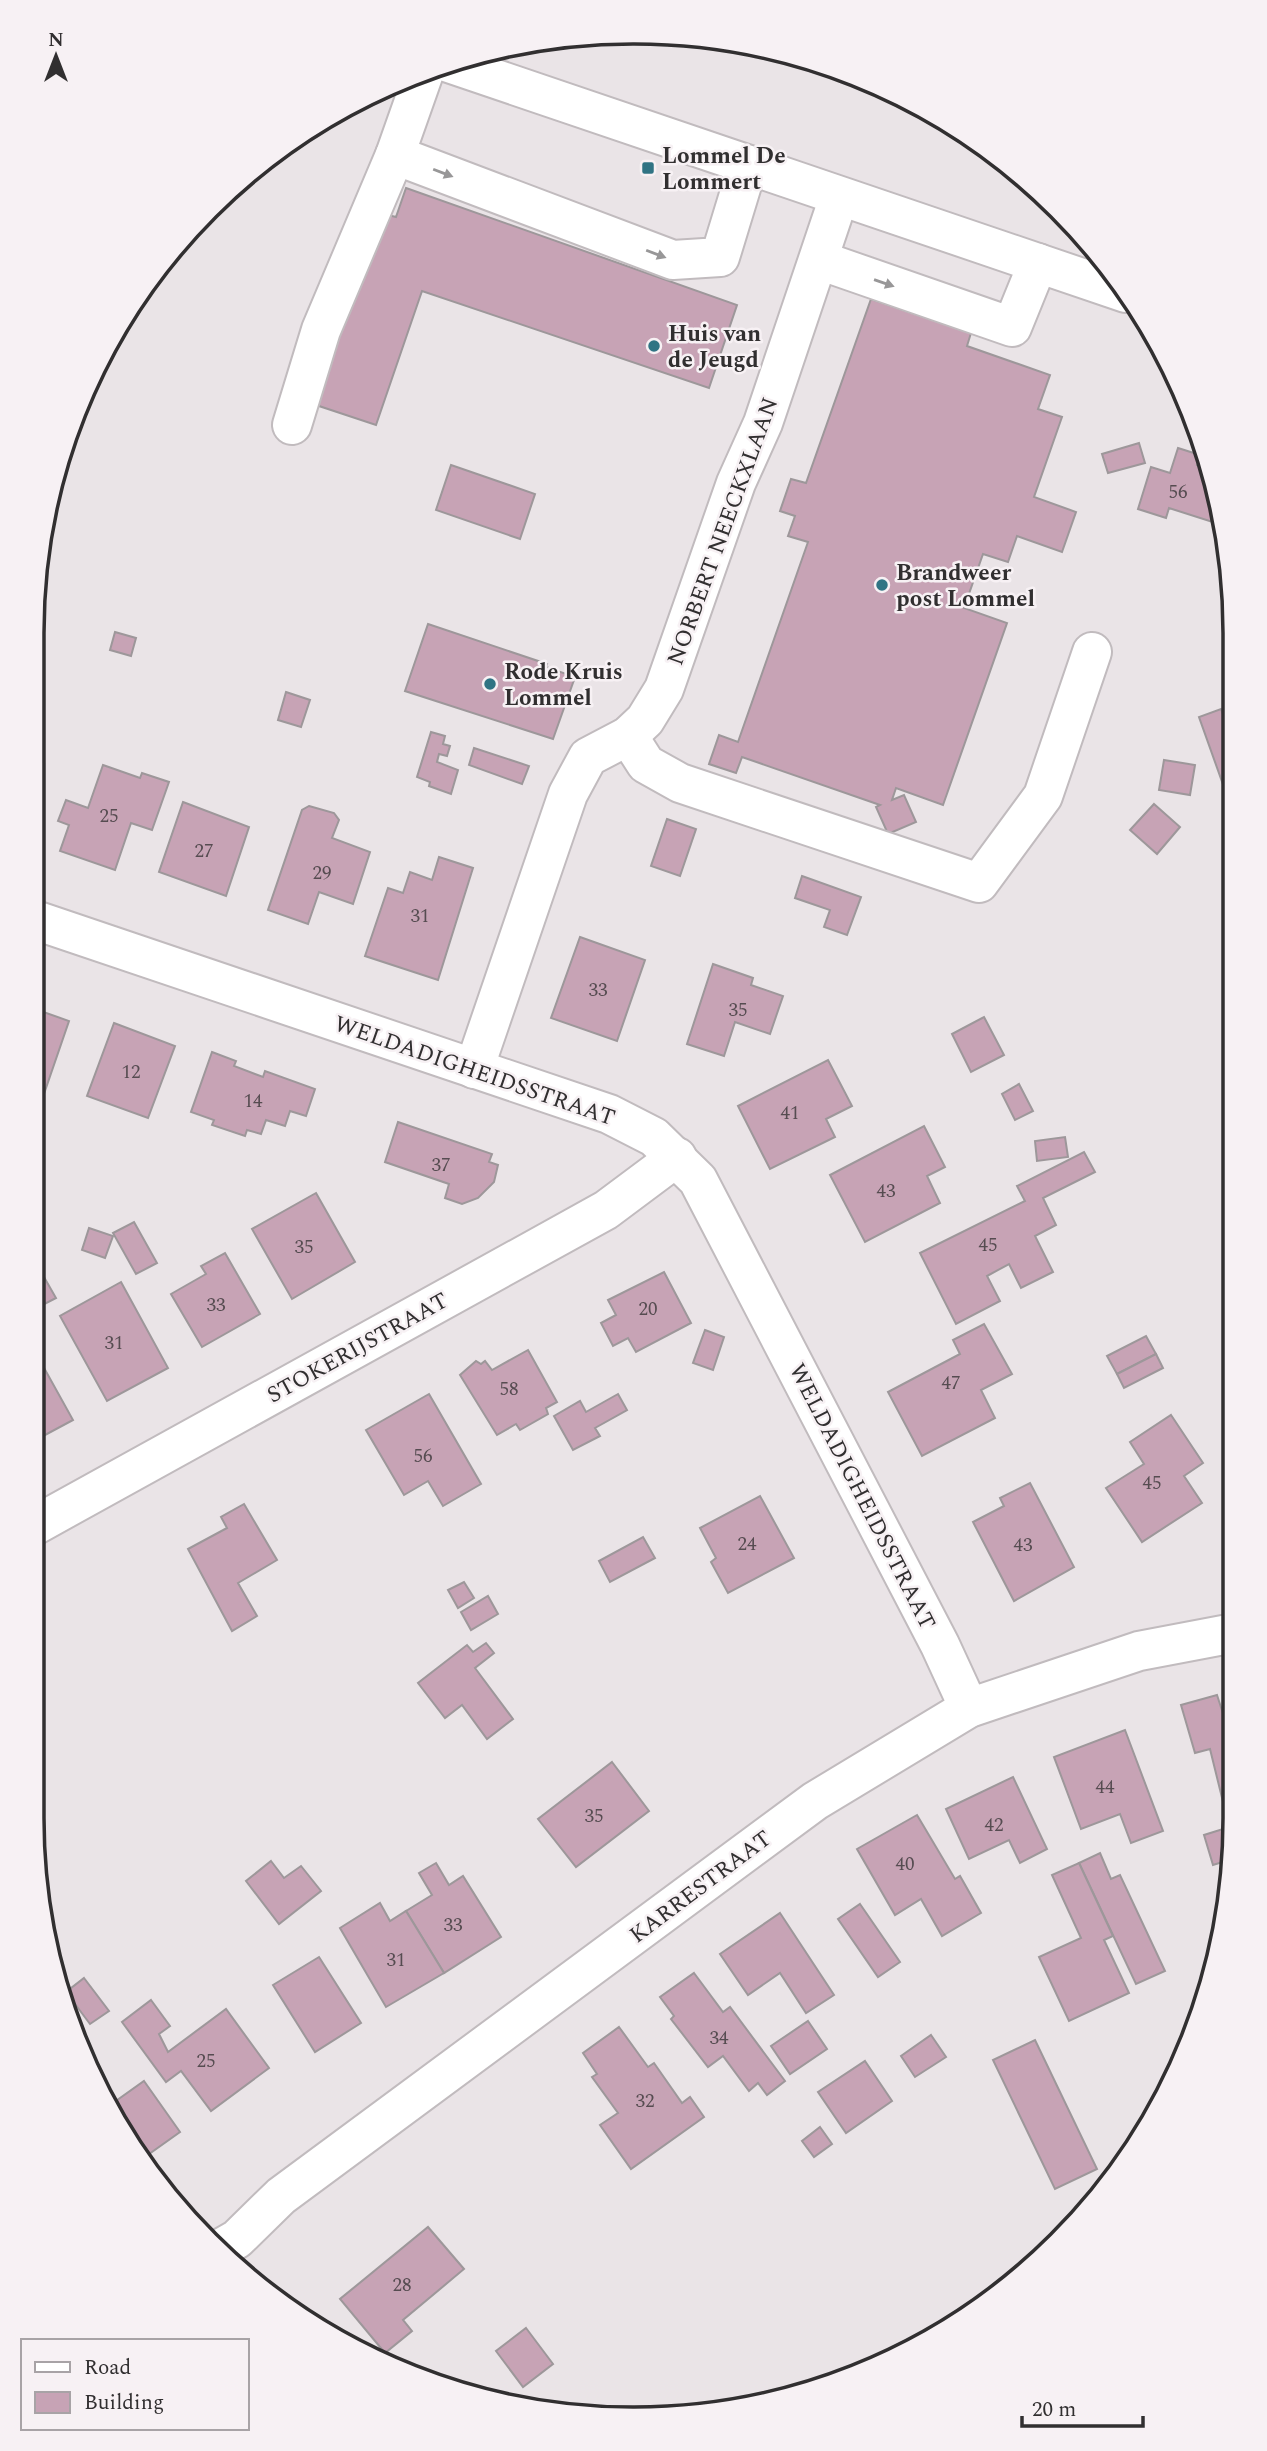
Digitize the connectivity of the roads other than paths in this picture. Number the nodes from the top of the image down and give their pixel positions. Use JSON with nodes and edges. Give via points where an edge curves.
{"nodes":[{"id":1,"x":465,"y":69,"type":"edge"},
{"id":2,"x":420,"y":84,"type":"edge"},
{"id":3,"x":395,"y":155,"type":"junction"},
{"id":4,"x":748,"y":165,"type":"junction"},
{"id":5,"x":839,"y":197,"type":"junction"},
{"id":6,"x":819,"y":260,"type":"junction"},
{"id":7,"x":1038,"y":263,"type":"junction"},
{"id":8,"x":1111,"y":288,"type":"edge"},
{"id":9,"x":292,"y":425,"type":"dead end"},
{"id":10,"x":1092,"y":652,"type":"dead end"},
{"id":11,"x":628,"y":736,"type":"junction"},
{"id":12,"x":44,"y":923,"type":"edge"},
{"id":13,"x":474,"y":1069,"type":"junction"},
{"id":14,"x":677,"y":1157,"type":"junction"},
{"id":15,"x":44,"y":1520,"type":"edge"},
{"id":16,"x":1223,"y":1635,"type":"edge"},
{"id":17,"x":969,"y":1708,"type":"junction"},
{"id":18,"x":233,"y":2249,"type":"edge"}],
"edges":[{"from":1,"to":4,"type":"street"},
{"from":2,"to":3,"type":"street"},
{"from":3,"to":4,"type":"street","one_way":true,"via":[[673,260],[720,257]]},
{"from":3,"to":9,"type":"street","via":[[321,330]]},
{"from":4,"to":5,"type":"street"},
{"from":5,"to":6,"type":"street","name":"NORBERT NEECKXLAAN"},
{"from":5,"to":7,"type":"street"},
{"from":6,"to":7,"type":"street","one_way":true,"via":[[1012,327]]},
{"from":6,"to":11,"type":"street","name":"NORBERT NEECKXLAAN","via":[[664,689],[645,720]]},
{"from":7,"to":8,"type":"street"},
{"from":10,"to":11,"type":"street","via":[[1043,796],[978,883],[680,783],[646,764]]},
{"from":11,"to":13,"type":"street","name":"NORBERT NEECKXLAAN","via":[[588,757],[568,794]]},
{"from":12,"to":13,"type":"street","name":"WELDADIGHEIDSSTRAAT"},
{"from":13,"to":14,"type":"street","name":"WELDADIGHEIDSSTRAAT","via":[[609,1114],[654,1137]]},
{"from":14,"to":15,"type":"street","name":"STOKERIJSTRAAT","via":[[606,1210]]},
{"from":14,"to":17,"type":"street","name":"WELDADIGHEIDSSTRAAT","via":[[698,1180]]},
{"from":16,"to":17,"type":"street","name":"KARRESTRAAT","via":[[1139,1650]]},
{"from":17,"to":18,"type":"street","name":"KARRESTRAAT","via":[[815,1801],[281,2196]]}]}
